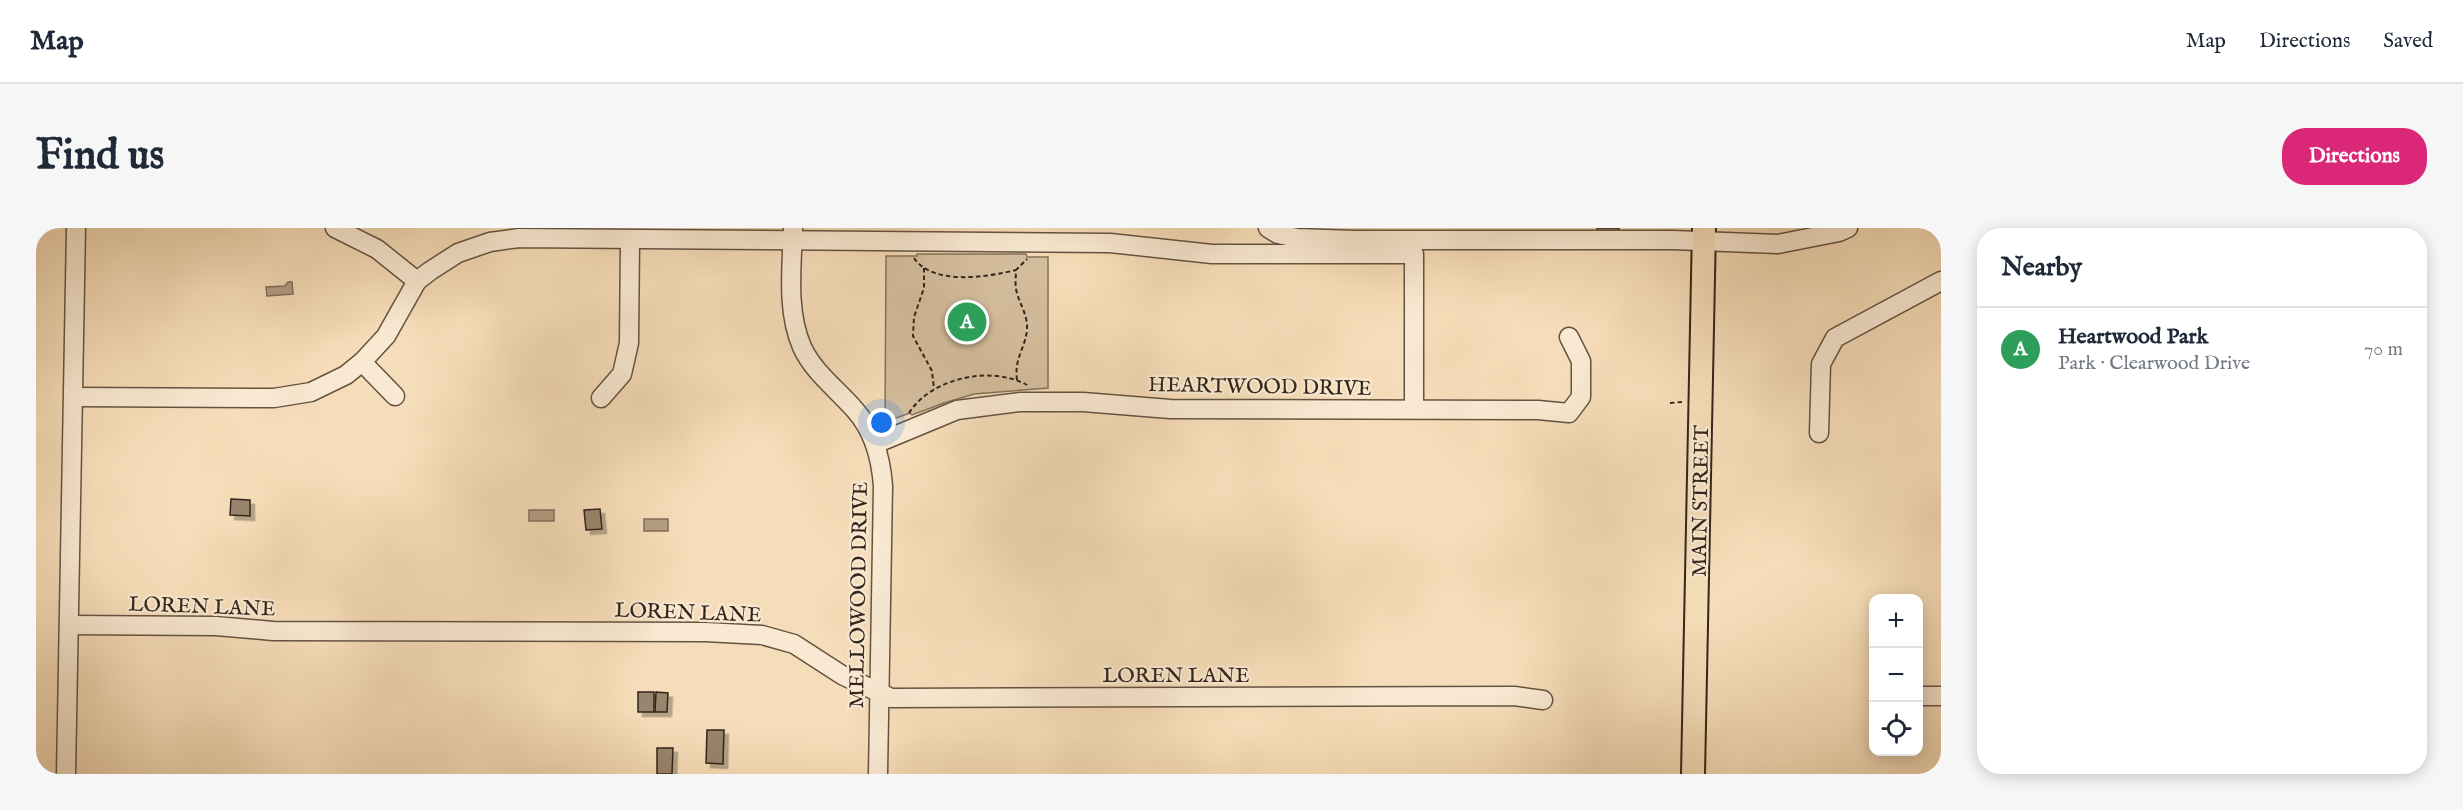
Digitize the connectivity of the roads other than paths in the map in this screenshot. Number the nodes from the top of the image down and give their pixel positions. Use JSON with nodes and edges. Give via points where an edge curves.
{"nodes":[{"id":1,"x":76,"y":228,"type":"edge"},
{"id":2,"x":335,"y":228,"type":"edge"},
{"id":3,"x":1268,"y":228,"type":"edge"},
{"id":4,"x":1848,"y":228,"type":"edge"},
{"id":5,"x":793,"y":234,"type":"edge"},
{"id":6,"x":1343,"y":234,"type":"edge"},
{"id":7,"x":980,"y":235,"type":"edge"},
{"id":8,"x":1704,"y":235,"type":"edge"},
{"id":9,"x":1389,"y":236,"type":"edge"},
{"id":10,"x":630,"y":240,"type":"junction"},
{"id":11,"x":1941,"y":281,"type":"edge"},
{"id":12,"x":417,"y":282,"type":"junction"},
{"id":13,"x":1569,"y":337,"type":"dead end"},
{"id":14,"x":362,"y":362,"type":"junction"},
{"id":15,"x":395,"y":396,"type":"dead end"},
{"id":16,"x":74,"y":397,"type":"junction"},
{"id":17,"x":601,"y":398,"type":"dead end"},
{"id":18,"x":1414,"y":410,"type":"junction"},
{"id":19,"x":1819,"y":433,"type":"dead end"},
{"id":20,"x":875,"y":444,"type":"junction"},
{"id":21,"x":69,"y":625,"type":"junction"},
{"id":22,"x":880,"y":694,"type":"junction"},
{"id":23,"x":1923,"y":696,"type":"edge"},
{"id":24,"x":1941,"y":696,"type":"edge"},
{"id":25,"x":1543,"y":700,"type":"dead end"},
{"id":26,"x":66,"y":774,"type":"edge"},
{"id":27,"x":878,"y":774,"type":"edge"},
{"id":28,"x":1693,"y":774,"type":"edge"}],
"edges":[{"from":1,"to":16,"type":"street"},
{"from":2,"to":12,"type":"street","via":[[377,249]]},
{"from":3,"to":6,"type":"street","via":[[1297,237]]},
{"from":4,"to":8,"type":"street","via":[[1778,244]]},
{"from":5,"to":7,"type":"street"},
{"from":5,"to":10,"type":"street"},
{"from":5,"to":20,"type":"street","name":"MELLOWOOD DRIVE","via":[[794,322],[803,348],[820,375],[856,410]]},
{"from":6,"to":9,"type":"street"},
{"from":7,"to":18,"type":"street","via":[[1212,254],[1414,254]]},
{"from":8,"to":9,"type":"street"},
{"from":8,"to":28,"type":"main road","name":"MAIN STREET"},
{"from":10,"to":12,"type":"street","via":[[519,238],[490,242],[458,253]]},
{"from":10,"to":17,"type":"street","via":[[628,343],[622,374]]},
{"from":11,"to":19,"type":"street","via":[[1835,338],[1821,364]]},
{"from":12,"to":14,"type":"street","via":[[386,336]]},
{"from":13,"to":18,"type":"street","name":"HEARTWOOD DRIVE","via":[[1581,361],[1581,397],[1569,413]]},
{"from":14,"to":15,"type":"street"},
{"from":14,"to":16,"type":"street","via":[[346,375],[310,392],[274,398]]},
{"from":16,"to":21,"type":"street"},
{"from":18,"to":20,"type":"street","name":"HEARTWOOD DRIVE","via":[[1170,410],[1083,402],[1020,402],[957,410]]},
{"from":20,"to":22,"type":"street","name":"MELLOWOOD DRIVE","via":[[883,486]]},
{"from":21,"to":22,"type":"street","name":"LOREN LANE","via":[[273,631],[762,635],[794,644]]},
{"from":21,"to":26,"type":"street"},
{"from":22,"to":25,"type":"street","name":"LOREN LANE","via":[[891,698],[1514,696]]},
{"from":22,"to":27,"type":"street","name":"MELLOWOOD DRIVE"},
{"from":23,"to":24,"type":"street"}]}
